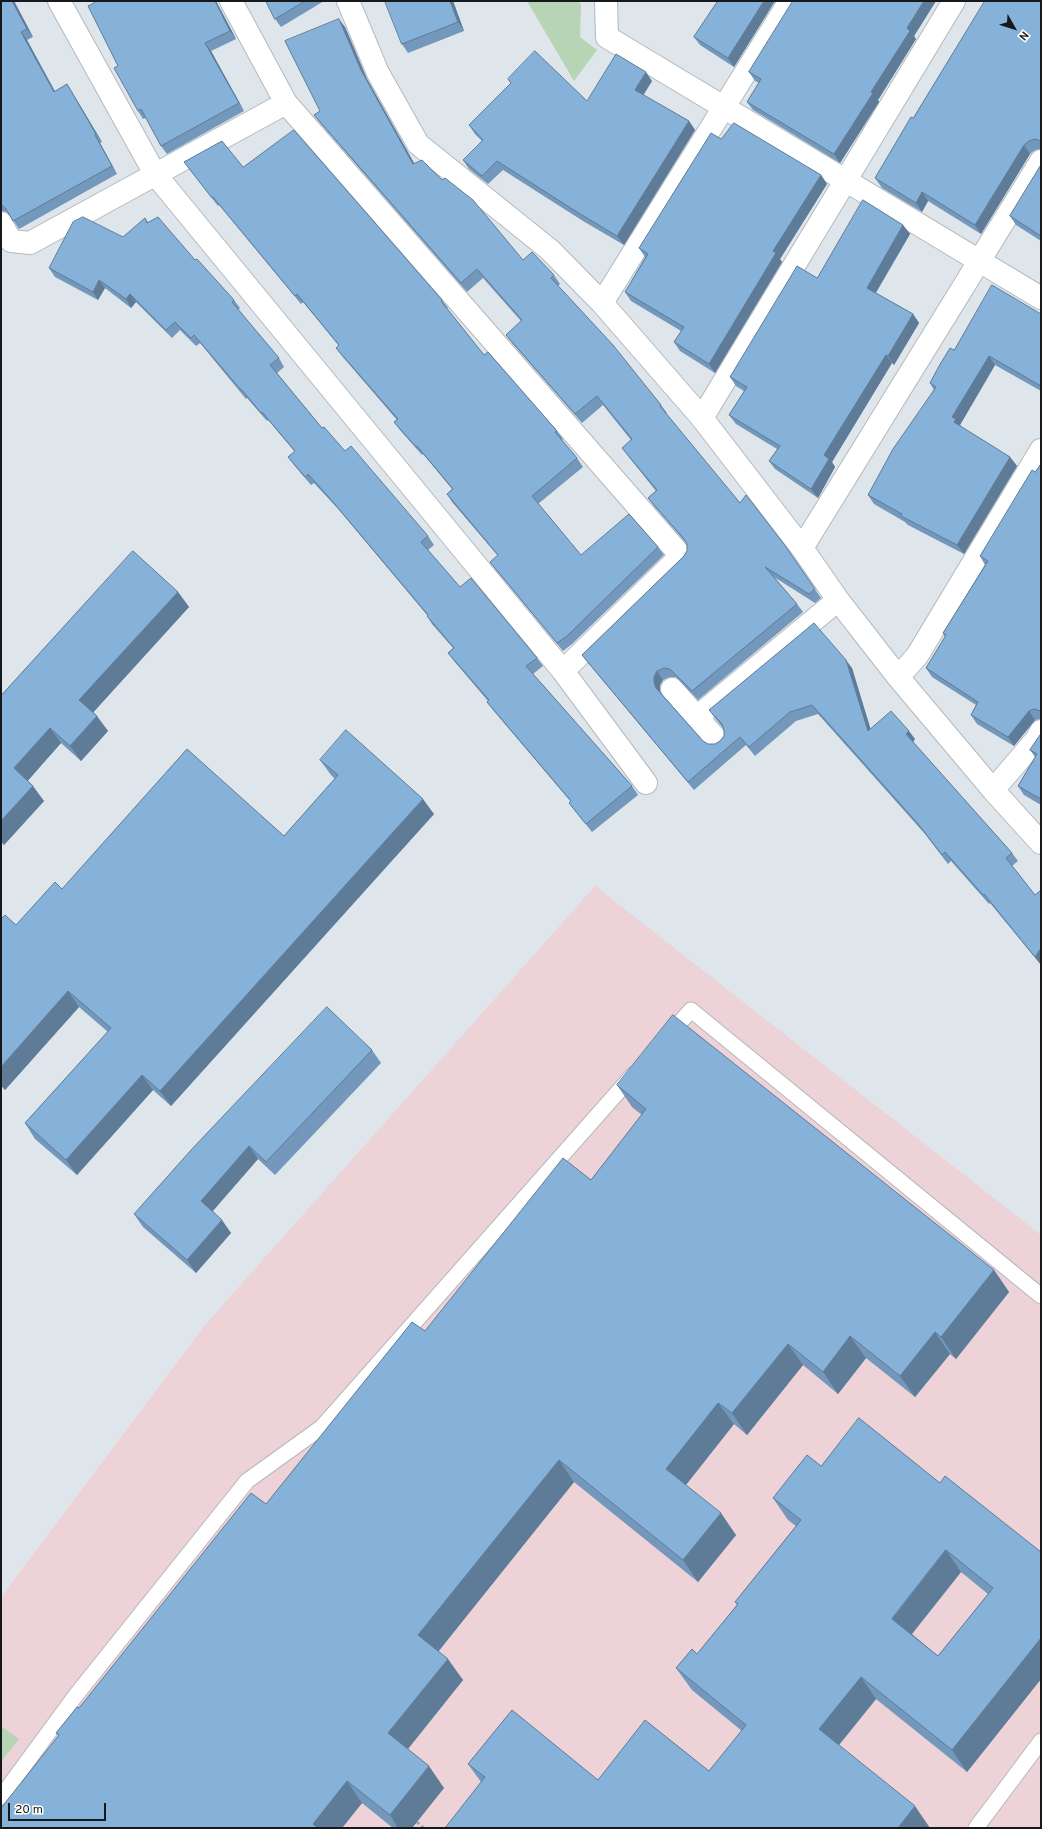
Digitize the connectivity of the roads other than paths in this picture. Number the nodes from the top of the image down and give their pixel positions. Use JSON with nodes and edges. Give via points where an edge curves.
{"nodes":[{"id":1,"x":59,"y":1,"type":"edge"},
{"id":2,"x":231,"y":1,"type":"edge"},
{"id":3,"x":348,"y":1,"type":"edge"},
{"id":4,"x":606,"y":1,"type":"edge"},
{"id":5,"x":790,"y":1,"type":"edge"},
{"id":6,"x":954,"y":1,"type":"edge"},
{"id":7,"x":286,"y":103,"type":"junction"},
{"id":8,"x":722,"y":106,"type":"junction"},
{"id":9,"x":1041,"y":162,"type":"edge"},
{"id":10,"x":155,"y":174,"type":"junction"},
{"id":11,"x":846,"y":180,"type":"junction"},
{"id":12,"x":1,"y":223,"type":"edge"},
{"id":13,"x":980,"y":261,"type":"junction"},
{"id":14,"x":1041,"y":298,"type":"edge"},
{"id":15,"x":602,"y":303,"type":"junction"},
{"id":16,"x":702,"y":418,"type":"junction"},
{"id":17,"x":1041,"y":450,"type":"edge"},
{"id":18,"x":802,"y":548,"type":"junction"},
{"id":19,"x":838,"y":600,"type":"junction"},
{"id":20,"x":563,"y":671,"type":"junction"},
{"id":21,"x":898,"y":677,"type":"junction"},
{"id":22,"x":672,"y":689,"type":"dead end"},
{"id":23,"x":697,"y":717,"type":"junction"},
{"id":24,"x":1041,"y":731,"type":"edge"},
{"id":25,"x":718,"y":741,"type":"edge"},
{"id":26,"x":646,"y":783,"type":"dead end"},
{"id":27,"x":993,"y":790,"type":"junction"},
{"id":28,"x":1041,"y":843,"type":"edge"},
{"id":29,"x":660,"y":1045,"type":"edge"},
{"id":30,"x":644,"y":1063,"type":"edge"},
{"id":31,"x":1041,"y":1296,"type":"edge"},
{"id":32,"x":1041,"y":1741,"type":"edge"},
{"id":33,"x":1,"y":1797,"type":"edge"},
{"id":34,"x":976,"y":1828,"type":"edge"}],
"edges":[{"from":1,"to":10,"type":"street"},
{"from":2,"to":7,"type":"street"},
{"from":3,"to":15,"type":"street","via":[[378,73],[418,144],[550,250]]},
{"from":4,"to":8,"type":"street","via":[[607,37]]},
{"from":5,"to":8,"type":"street"},
{"from":6,"to":11,"type":"street"},
{"from":7,"to":10,"type":"street"},
{"from":7,"to":20,"type":"street","via":[[681,556]]},
{"from":8,"to":11,"type":"street"},
{"from":8,"to":15,"type":"street"},
{"from":9,"to":13,"type":"street"},
{"from":10,"to":12,"type":"street","via":[[30,243],[11,241]]},
{"from":10,"to":20,"type":"street"},
{"from":11,"to":13,"type":"street"},
{"from":11,"to":16,"type":"street"},
{"from":13,"to":14,"type":"street"},
{"from":13,"to":18,"type":"street"},
{"from":15,"to":16,"type":"street"},
{"from":16,"to":18,"type":"street"},
{"from":17,"to":21,"type":"street","via":[[917,656]]},
{"from":18,"to":19,"type":"street"},
{"from":19,"to":21,"type":"street"},
{"from":19,"to":23,"type":"street"},
{"from":20,"to":26,"type":"street"},
{"from":21,"to":27,"type":"street"},
{"from":22,"to":23,"type":"street"},
{"from":23,"to":25,"type":"street"},
{"from":24,"to":27,"type":"street"},
{"from":27,"to":28,"type":"street"},
{"from":29,"to":31,"type":"lane","via":[[691,1010]]},
{"from":30,"to":33,"type":"lane","via":[[322,1427],[248,1481],[76,1695]]},
{"from":32,"to":34,"type":"lane"}]}
